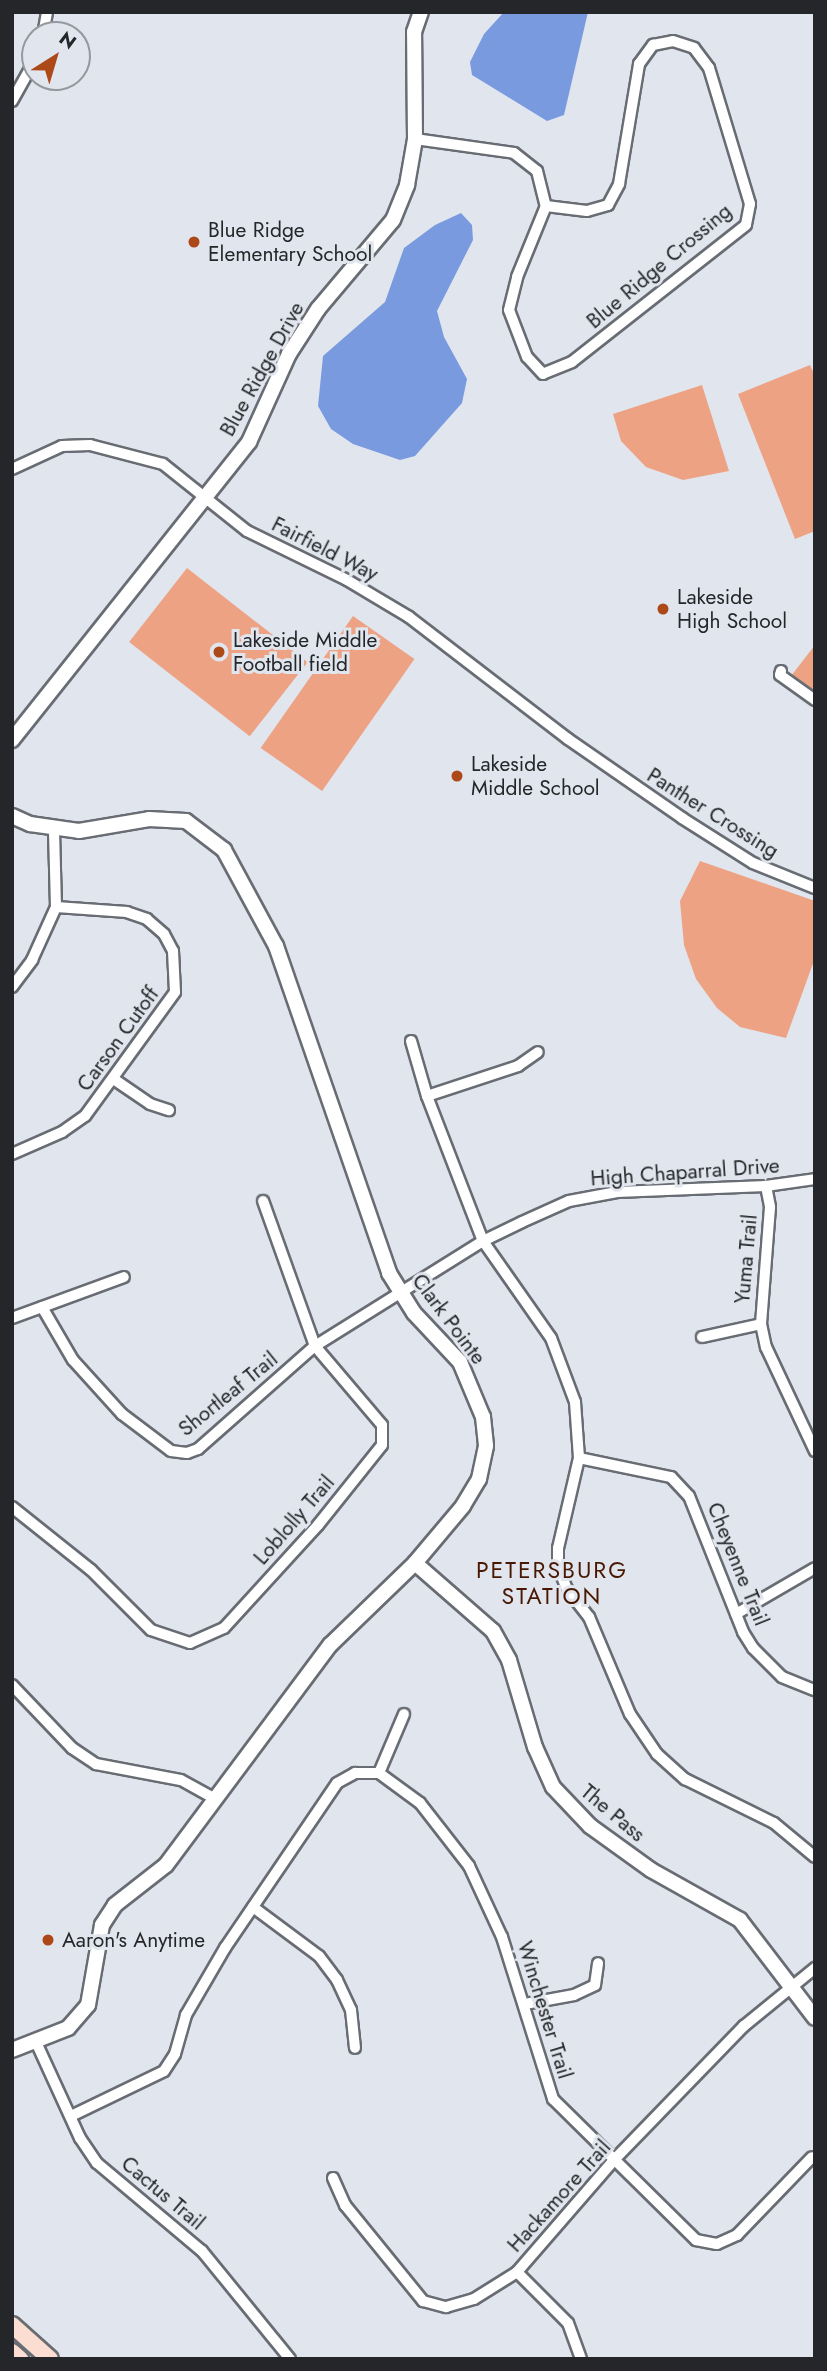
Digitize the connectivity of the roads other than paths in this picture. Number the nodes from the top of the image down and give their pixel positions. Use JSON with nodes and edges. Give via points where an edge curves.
{"nodes":[{"id":1,"x":421,"y":12,"type":"edge"},
{"id":2,"x":21,"y":85,"type":"edge"},
{"id":3,"x":12,"y":101,"type":"edge"},
{"id":4,"x":415,"y":139,"type":"junction"},
{"id":5,"x":547,"y":206,"type":"junction"},
{"id":6,"x":12,"y":469,"type":"edge"},
{"id":7,"x":204,"y":497,"type":"junction"},
{"id":8,"x":781,"y":671,"type":"dead end"},
{"id":9,"x":815,"y":700,"type":"edge"},
{"id":10,"x":12,"y":740,"type":"edge"},
{"id":11,"x":597,"y":761,"type":"joint"},
{"id":12,"x":12,"y":816,"type":"edge"},
{"id":13,"x":54,"y":828,"type":"junction"},
{"id":14,"x":815,"y":888,"type":"edge"},
{"id":15,"x":57,"y":907,"type":"junction"},
{"id":16,"x":12,"y":987,"type":"edge"},
{"id":17,"x":411,"y":1041,"type":"dead end"},
{"id":18,"x":538,"y":1052,"type":"dead end"},
{"id":19,"x":115,"y":1080,"type":"junction"},
{"id":20,"x":427,"y":1096,"type":"junction"},
{"id":21,"x":169,"y":1110,"type":"dead end"},
{"id":22,"x":12,"y":1154,"type":"edge"},
{"id":23,"x":815,"y":1179,"type":"edge"},
{"id":24,"x":766,"y":1186,"type":"junction"},
{"id":25,"x":263,"y":1200,"type":"dead end"},
{"id":26,"x":483,"y":1241,"type":"junction"},
{"id":27,"x":124,"y":1277,"type":"dead end"},
{"id":28,"x":401,"y":1294,"type":"junction"},
{"id":29,"x":42,"y":1307,"type":"junction"},
{"id":30,"x":12,"y":1318,"type":"edge"},
{"id":31,"x":761,"y":1324,"type":"junction"},
{"id":32,"x":702,"y":1336,"type":"dead end"},
{"id":33,"x":315,"y":1346,"type":"junction"},
{"id":34,"x":815,"y":1451,"type":"edge"},
{"id":35,"x":579,"y":1458,"type":"junction"},
{"id":36,"x":12,"y":1507,"type":"edge"},
{"id":37,"x":415,"y":1563,"type":"junction"},
{"id":38,"x":815,"y":1568,"type":"edge"},
{"id":39,"x":736,"y":1614,"type":"junction"},
{"id":40,"x":12,"y":1685,"type":"edge"},
{"id":41,"x":815,"y":1690,"type":"edge"},
{"id":42,"x":404,"y":1714,"type":"dead end"},
{"id":43,"x":379,"y":1773,"type":"junction"},
{"id":44,"x":214,"y":1798,"type":"junction"},
{"id":45,"x":815,"y":1857,"type":"edge"},
{"id":46,"x":253,"y":1907,"type":"junction"},
{"id":47,"x":598,"y":1963,"type":"dead end"},
{"id":48,"x":815,"y":1968,"type":"edge"},
{"id":49,"x":787,"y":1987,"type":"junction"},
{"id":50,"x":525,"y":2004,"type":"junction"},
{"id":51,"x":815,"y":2018,"type":"edge"},
{"id":52,"x":36,"y":2042,"type":"junction"},
{"id":53,"x":355,"y":2048,"type":"dead end"},
{"id":54,"x":12,"y":2050,"type":"edge"},
{"id":55,"x":71,"y":2116,"type":"junction"},
{"id":56,"x":811,"y":2157,"type":"dead end"},
{"id":57,"x":615,"y":2160,"type":"junction"},
{"id":58,"x":333,"y":2178,"type":"dead end"},
{"id":59,"x":517,"y":2272,"type":"junction"},
{"id":60,"x":12,"y":2325,"type":"edge"},
{"id":61,"x":12,"y":2352,"type":"edge"},
{"id":62,"x":20,"y":2359,"type":"edge"},
{"id":63,"x":50,"y":2359,"type":"edge"},
{"id":64,"x":290,"y":2359,"type":"edge"},
{"id":65,"x":581,"y":2359,"type":"edge"}],
"edges":[{"from":1,"to":4,"type":"street","name":"Blue Ridge Drive","via":[[414,32]]},
{"from":2,"to":3,"type":"street"},
{"from":4,"to":5,"type":"street","via":[[513,153],[537,171]]},
{"from":4,"to":7,"type":"street","name":"Blue Ridge Drive","via":[[407,185],[393,220],[318,309],[289,354],[249,442]]},
{"from":5,"to":5,"type":"street","name":"Blue Ridge Crossing","via":[[509,310],[527,357],[543,374],[572,362],[746,225],[750,204],[709,68],[694,48],[673,41],[653,45],[639,64],[618,184],[608,205],[587,211]]},
{"from":6,"to":7,"type":"street","name":"Fairfield Way","via":[[62,446],[90,445],[163,464]]},
{"from":7,"to":10,"type":"street","name":"Blue Ridge Drive"},
{"from":7,"to":11,"type":"street","name":"Fairfield Way","via":[[247,531],[347,580],[409,617]]},
{"from":8,"to":9,"type":"street","via":[[780,675]]},
{"from":11,"to":14,"type":"street","name":"Panther Crossing","via":[[753,863]]},
{"from":12,"to":13,"type":"street","name":"Clark Pointe"},
{"from":13,"to":15,"type":"street"},
{"from":13,"to":28,"type":"street","name":"Clark Pointe","via":[[79,831],[176,820],[196,828],[224,850],[276,946],[326,1081],[353,1177]]},
{"from":15,"to":16,"type":"street","via":[[38,950]]},
{"from":15,"to":19,"type":"street","name":"Carson Cutoff","via":[[127,912],[147,919],[164,934],[173,951],[176,992]]},
{"from":17,"to":20,"type":"street"},
{"from":18,"to":20,"type":"street","via":[[518,1066]]},
{"from":19,"to":21,"type":"street","via":[[150,1104]]},
{"from":19,"to":22,"type":"street","name":"Carson Cutoff","via":[[85,1116],[62,1132]]},
{"from":20,"to":26,"type":"street"},
{"from":23,"to":24,"type":"street","name":"High Chaparral Drive"},
{"from":24,"to":26,"type":"street","name":"High Chaparral Drive","via":[[617,1192],[569,1201]]},
{"from":24,"to":31,"type":"street","name":"Yuma Trail","via":[[770,1207]]},
{"from":25,"to":33,"type":"street","name":"Loblolly Trail"},
{"from":26,"to":28,"type":"street","name":"High Chaparral Drive"},
{"from":26,"to":35,"type":"street","via":[[532,1306],[565,1369],[575,1402]]},
{"from":27,"to":29,"type":"street"},
{"from":28,"to":33,"type":"street","name":"Shortleaf Trail"},
{"from":28,"to":37,"type":"street","name":"Clark Pointe","via":[[460,1362],[479,1404],[486,1446],[479,1479],[463,1506]]},
{"from":29,"to":30,"type":"street"},
{"from":29,"to":33,"type":"street","name":"Shortleaf Trail","via":[[73,1360],[96,1387],[149,1437],[171,1451],[198,1449]]},
{"from":31,"to":32,"type":"street"},
{"from":31,"to":34,"type":"street","name":"Yuma Trail","via":[[766,1347]]},
{"from":33,"to":36,"type":"street","name":"Loblolly Trail","via":[[372,1408],[382,1425],[382,1445],[318,1525],[224,1628],[203,1640],[176,1642],[151,1630],[91,1570]]},
{"from":35,"to":39,"type":"street","name":"Cheyenne Trail","via":[[671,1477],[689,1496]]},
{"from":35,"to":45,"type":"street","via":[[560,1532],[558,1566],[567,1588],[589,1617],[630,1714],[657,1754],[685,1779],[774,1823]]},
{"from":37,"to":44,"type":"street","name":"Clark Pointe","via":[[330,1645]]},
{"from":37,"to":49,"type":"street","name":"The Pass","via":[[493,1631],[509,1660],[535,1747],[553,1787],[590,1826],[651,1870],[740,1920]]},
{"from":38,"to":39,"type":"street"},
{"from":39,"to":41,"type":"street","name":"Cheyenne Trail","via":[[767,1666]]},
{"from":40,"to":44,"type":"street","via":[[72,1748],[96,1764],[181,1780]]},
{"from":42,"to":43,"type":"street"},
{"from":43,"to":46,"type":"street","via":[[355,1773],[337,1783]]},
{"from":43,"to":50,"type":"street","name":"Winchester Trail","via":[[420,1802],[469,1866],[502,1937]]},
{"from":44,"to":52,"type":"street","name":"Clark Pointe","via":[[166,1866],[116,1905],[102,1924],[88,2005],[68,2028]]},
{"from":46,"to":53,"type":"street","via":[[319,1956],[337,1980],[351,2010]]},
{"from":46,"to":55,"type":"street","via":[[186,2015],[175,2054],[164,2071]]},
{"from":47,"to":50,"type":"street","via":[[595,1985],[574,1995]]},
{"from":48,"to":49,"type":"street","name":"Hackamore Trail"},
{"from":49,"to":51,"type":"street","name":"The Pass"},
{"from":49,"to":57,"type":"street","name":"Hackamore Trail"},
{"from":50,"to":57,"type":"street","name":"Winchester Trail","via":[[553,2099]]},
{"from":52,"to":54,"type":"street","name":"Clark Pointe"},
{"from":52,"to":55,"type":"street","name":"Cactus Trail"},
{"from":55,"to":64,"type":"street","name":"Cactus Trail","via":[[97,2163],[202,2251]]},
{"from":56,"to":57,"type":"street","name":"Winchester Trail","via":[[737,2235],[707,2245],[696,2240]]},
{"from":57,"to":59,"type":"street","name":"Hackamore Trail"},
{"from":58,"to":59,"type":"street","name":"Hackamore Trail","via":[[345,2204],[423,2301],[446,2307],[474,2299]]},
{"from":59,"to":65,"type":"street","via":[[568,2323]]},
{"from":60,"to":63,"type":"main road"},
{"from":61,"to":62,"type":"main road"}]}
